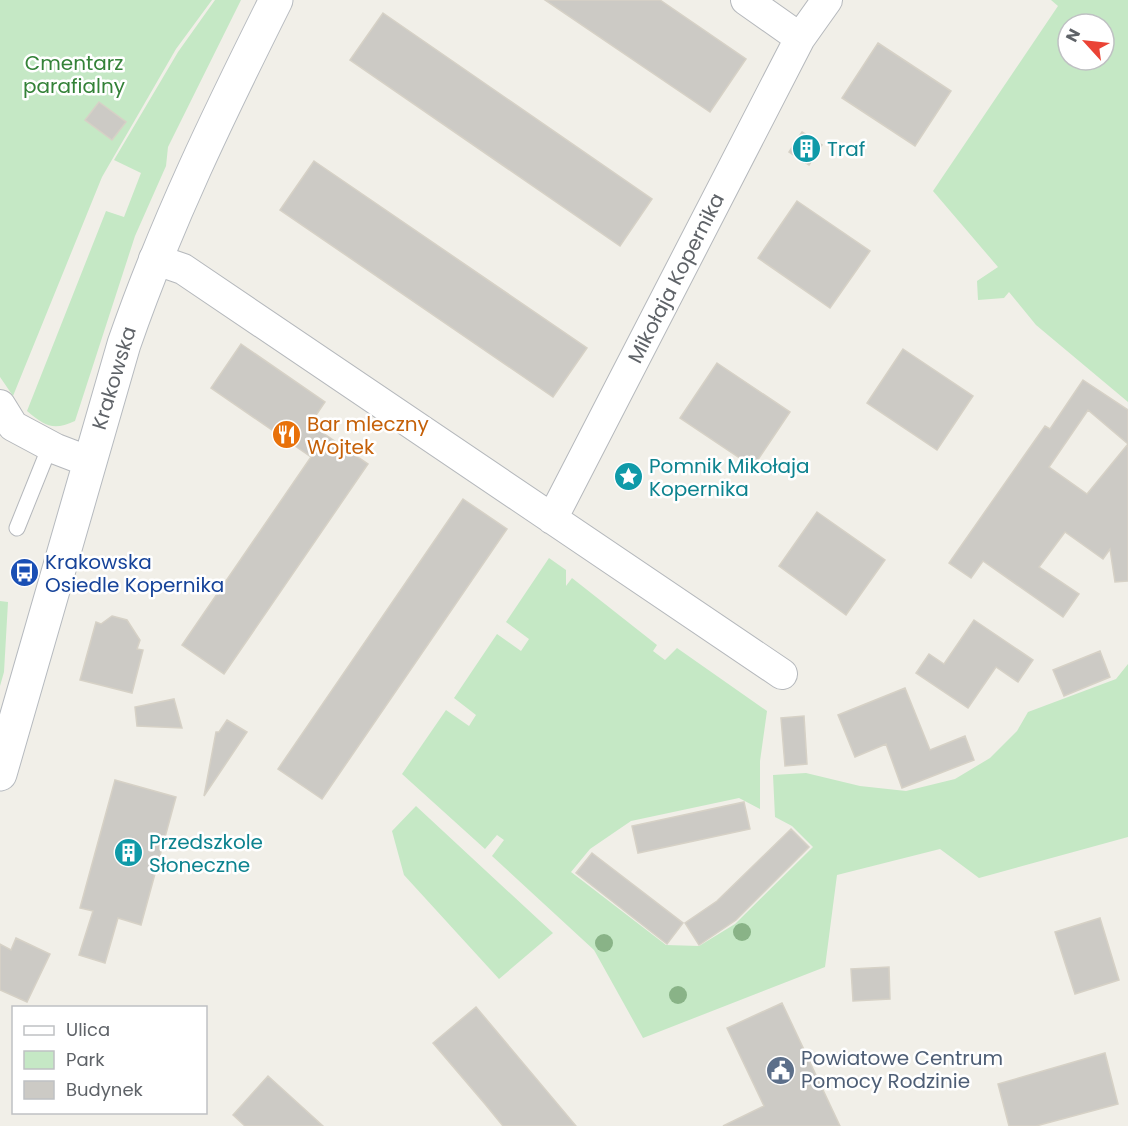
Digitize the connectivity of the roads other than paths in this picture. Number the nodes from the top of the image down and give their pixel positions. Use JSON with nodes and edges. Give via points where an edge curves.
{"nodes":[{"id":1,"x":276,"y":0,"type":"edge"},
{"id":2,"x":746,"y":0,"type":"edge"},
{"id":3,"x":827,"y":0,"type":"edge"},
{"id":4,"x":800,"y":38,"type":"junction"},
{"id":5,"x":154,"y":259,"type":"junction"},
{"id":6,"x":0,"y":405,"type":"edge"},
{"id":7,"x":50,"y":446,"type":"junction"},
{"id":8,"x":90,"y":462,"type":"junction"},
{"id":9,"x":552,"y":519,"type":"junction"},
{"id":10,"x":17,"y":528,"type":"dead end"},
{"id":11,"x":782,"y":674,"type":"dead end"},
{"id":12,"x":0,"y":774,"type":"edge"}],
"edges":[{"from":1,"to":5,"type":"street","name":"Krakowska","via":[[196,161]]},
{"from":2,"to":4,"type":"street"},
{"from":3,"to":4,"type":"street","name":"Mikołaja Kopernika"},
{"from":4,"to":9,"type":"street","name":"Mikołaja Kopernika"},
{"from":5,"to":8,"type":"street","name":"Krakowska","via":[[124,344]]},
{"from":5,"to":9,"type":"street","via":[[183,269]]},
{"from":6,"to":7,"type":"street","via":[[13,426]]},
{"from":7,"to":8,"type":"street"},
{"from":7,"to":10,"type":"lane"},
{"from":8,"to":12,"type":"street","name":"Krakowska"},
{"from":9,"to":11,"type":"street"}]}
